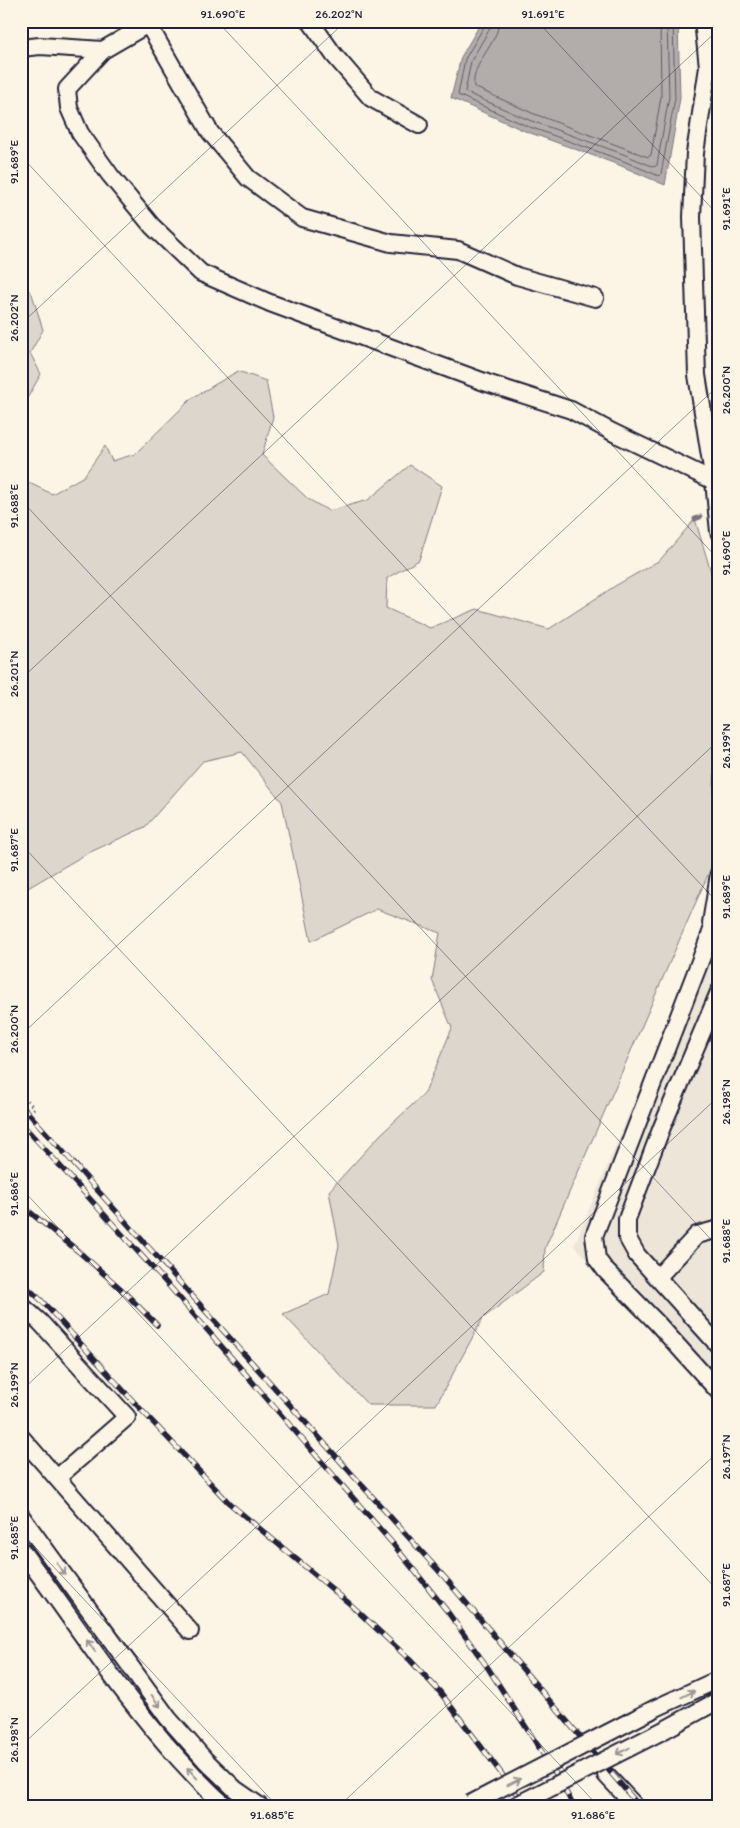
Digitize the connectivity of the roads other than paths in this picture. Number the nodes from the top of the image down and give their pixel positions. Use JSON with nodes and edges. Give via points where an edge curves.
{"nodes":[{"id":1,"x":310,"y":21,"type":"edge"},
{"id":2,"x":703,"y":21,"type":"edge"},
{"id":3,"x":151,"y":23,"type":"edge"},
{"id":4,"x":21,"y":48,"type":"edge"},
{"id":5,"x":103,"y":50,"type":"junction"},
{"id":6,"x":419,"y":125,"type":"dead end"},
{"id":7,"x":595,"y":298,"type":"dead end"},
{"id":8,"x":714,"y":481,"type":"junction"},
{"id":9,"x":719,"y":497,"type":"edge"},
{"id":10,"x":719,"y":532,"type":"edge"},
{"id":11,"x":719,"y":874,"type":"edge"},
{"id":12,"x":719,"y":912,"type":"edge"},
{"id":13,"x":706,"y":948,"type":"junction"},
{"id":14,"x":719,"y":992,"type":"edge"},
{"id":15,"x":719,"y":1229,"type":"edge"},
{"id":16,"x":658,"y":1277,"type":"junction"},
{"id":17,"x":21,"y":1305,"type":"edge"},
{"id":18,"x":719,"y":1346,"type":"edge"},
{"id":19,"x":719,"y":1392,"type":"edge"},
{"id":20,"x":21,"y":1437,"type":"edge"},
{"id":21,"x":57,"y":1478,"type":"junction"},
{"id":22,"x":21,"y":1516,"type":"edge"},
{"id":23,"x":44,"y":1547,"type":"junction"},
{"id":24,"x":25,"y":1554,"type":"edge"},
{"id":25,"x":190,"y":1631,"type":"dead end"},
{"id":26,"x":719,"y":1679,"type":"edge"},
{"id":27,"x":719,"y":1700,"type":"edge"},
{"id":28,"x":606,"y":1775,"type":"dead end"},
{"id":29,"x":467,"y":1805,"type":"edge"},
{"id":30,"x":227,"y":1807,"type":"edge"},
{"id":31,"x":261,"y":1807,"type":"edge"},
{"id":32,"x":513,"y":1807,"type":"edge"},
{"id":33,"x":636,"y":1807,"type":"edge"}],
"edges":[{"from":1,"to":6,"type":"street","via":[[371,98]]},
{"from":2,"to":8,"type":"street","via":[[708,67],[695,153],[692,217],[697,375]]},
{"from":3,"to":5,"type":"street"},
{"from":3,"to":7,"type":"street","via":[[210,132],[248,178],[302,218],[391,243],[458,250],[517,276]]},
{"from":4,"to":5,"type":"street"},
{"from":5,"to":8,"type":"street","via":[[67,89],[70,108],[80,133],[152,226],[201,273],[270,303],[487,383],[571,410]]},
{"from":8,"to":9,"type":"street"},
{"from":8,"to":10,"type":"street"},
{"from":11,"to":13,"type":"street"},
{"from":12,"to":13,"type":"street"},
{"from":13,"to":19,"type":"street","via":[[594,1236],[597,1259]]},
{"from":14,"to":16,"type":"street","via":[[627,1220],[631,1243]]},
{"from":15,"to":16,"type":"street","via":[[698,1235]]},
{"from":16,"to":18,"type":"street"},
{"from":17,"to":21,"type":"street","via":[[127,1417]]},
{"from":20,"to":21,"type":"street"},
{"from":21,"to":25,"type":"street"},
{"from":22,"to":23,"type":"street"},
{"from":23,"to":24,"type":"street"},
{"from":23,"to":31,"type":"street","one_way":true,"via":[[168,1718],[235,1789]]},
{"from":30,"to":24,"type":"street","one_way":true,"via":[[161,1739]]},
{"from":29,"to":26,"type":"street","one_way":true,"bridge":true},
{"from":27,"to":32,"type":"street","one_way":true,"bridge":true},
{"from":28,"to":33,"type":"street"}]}
